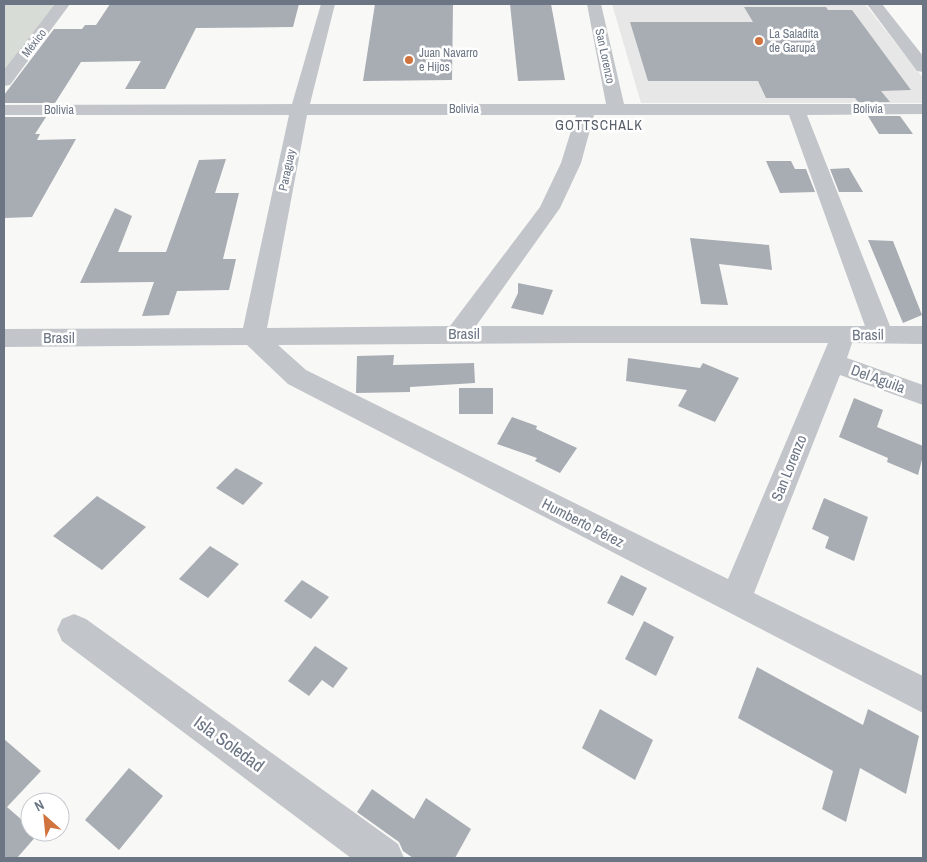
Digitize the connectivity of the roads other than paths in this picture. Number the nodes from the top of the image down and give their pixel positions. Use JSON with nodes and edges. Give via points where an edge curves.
{"nodes":[{"id":1,"x":64,"y":4,"type":"edge"},
{"id":2,"x":328,"y":4,"type":"edge"},
{"id":3,"x":594,"y":4,"type":"edge"},
{"id":4,"x":874,"y":4,"type":"edge"},
{"id":5,"x":923,"y":67,"type":"edge"},
{"id":6,"x":4,"y":81,"type":"edge"},
{"id":7,"x":587,"y":108,"type":"junction"},
{"id":8,"x":616,"y":108,"type":"junction"},
{"id":9,"x":923,"y":109,"type":"edge"},
{"id":10,"x":4,"y":110,"type":"edge"},
{"id":11,"x":796,"y":110,"type":"junction"},
{"id":12,"x":299,"y":111,"type":"junction"},
{"id":13,"x":458,"y":334,"type":"junction"},
{"id":14,"x":881,"y":335,"type":"junction"},
{"id":15,"x":923,"y":335,"type":"edge"},
{"id":16,"x":252,"y":337,"type":"junction"},
{"id":17,"x":4,"y":338,"type":"edge"},
{"id":18,"x":838,"y":349,"type":"junction"},
{"id":19,"x":923,"y":395,"type":"edge"},
{"id":20,"x":735,"y":600,"type":"junction"},
{"id":21,"x":74,"y":630,"type":"dead end"},
{"id":22,"x":923,"y":695,"type":"edge"},
{"id":23,"x":384,"y":858,"type":"edge"}],
"edges":[{"from":1,"to":6,"type":"street","name":"México"},
{"from":2,"to":12,"type":"street","name":"Paraguay"},
{"from":3,"to":8,"type":"street","name":"San Lorenzo"},
{"from":4,"to":5,"type":"street"},
{"from":7,"to":8,"type":"street","name":"Bolivia"},
{"from":7,"to":12,"type":"street","name":"Bolivia"},
{"from":7,"to":13,"type":"street","via":[[571,163],[550,208]]},
{"from":8,"to":11,"type":"street","name":"Bolivia"},
{"from":9,"to":11,"type":"street","name":"Bolivia"},
{"from":10,"to":12,"type":"street","name":"Bolivia"},
{"from":11,"to":14,"type":"street"},
{"from":12,"to":16,"type":"street","name":"Paraguay"},
{"from":13,"to":16,"type":"street","name":"Brasil"},
{"from":13,"to":18,"type":"street","name":"Brasil"},
{"from":14,"to":15,"type":"street","name":"Brasil"},
{"from":14,"to":18,"type":"street","name":"Brasil"},
{"from":16,"to":17,"type":"street","name":"Brasil"},
{"from":16,"to":20,"type":"street","name":"Humberto Pérez","via":[[297,377]]},
{"from":18,"to":19,"type":"street","name":"Del Aguila"},
{"from":18,"to":20,"type":"street","name":"San Lorenzo"},
{"from":20,"to":22,"type":"street","name":"Humberto Pérez"},
{"from":21,"to":23,"type":"street","name":"Isla Soledad"}]}
